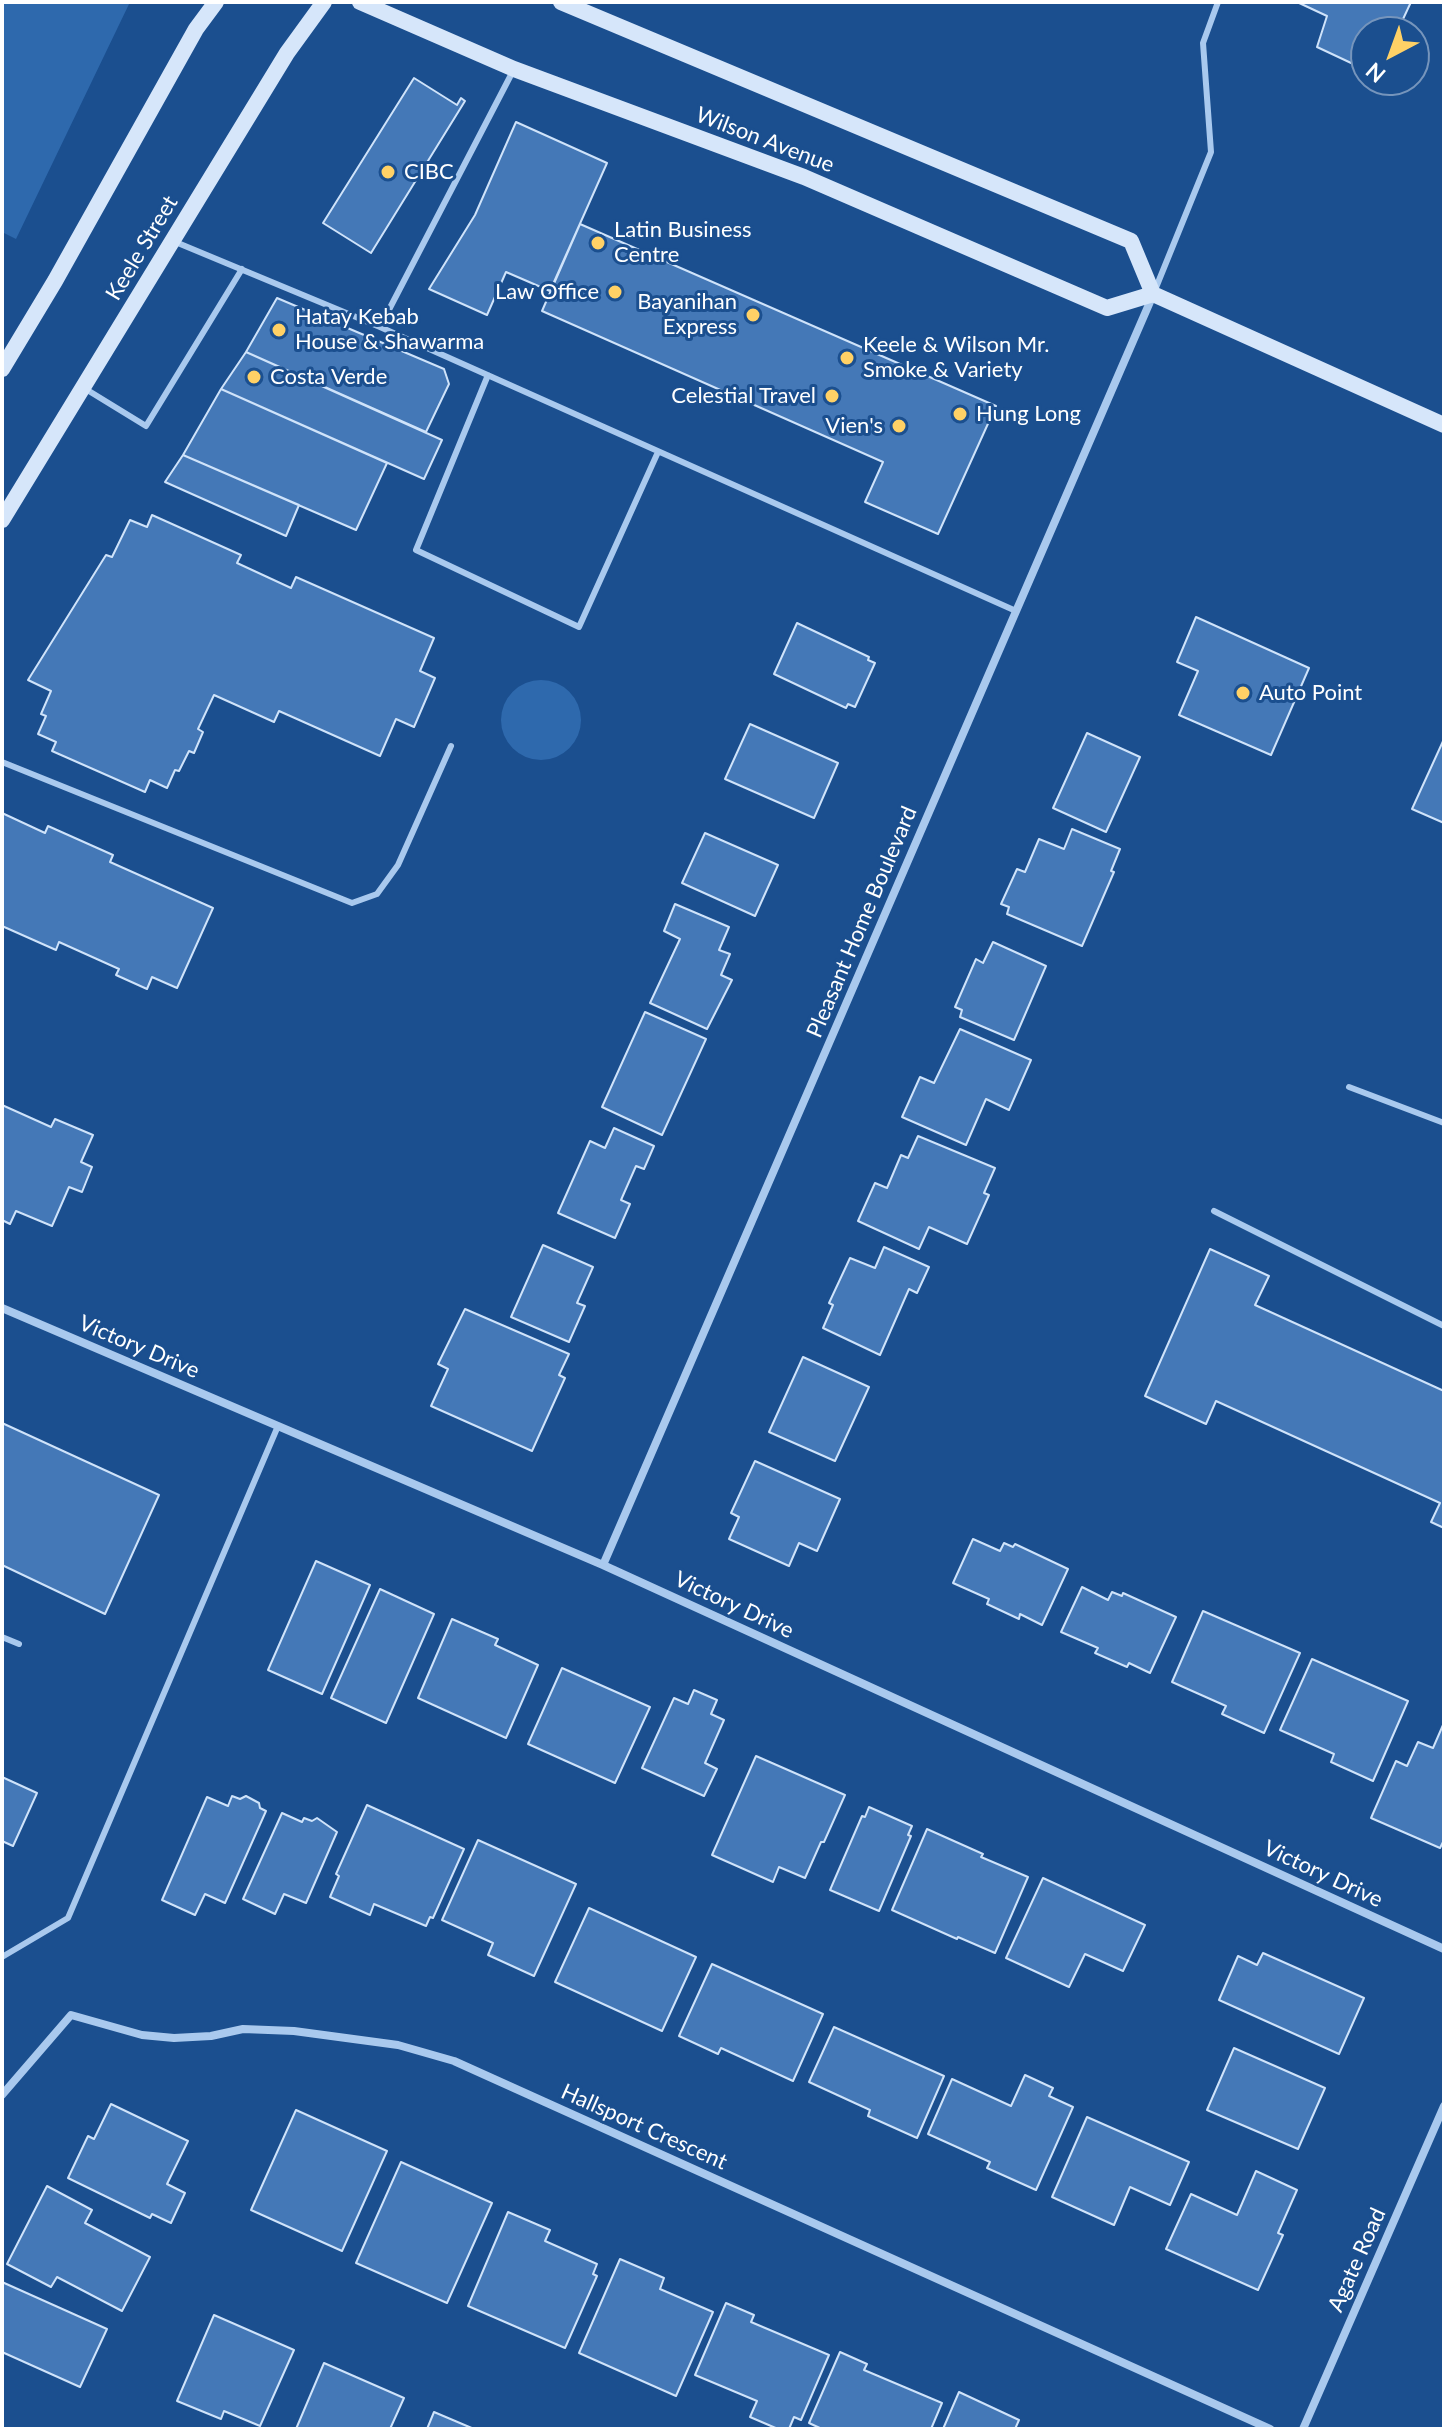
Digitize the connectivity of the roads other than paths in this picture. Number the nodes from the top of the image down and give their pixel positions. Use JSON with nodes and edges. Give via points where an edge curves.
{"nodes":[{"id":1,"x":216,"y":2,"type":"edge"},
{"id":2,"x":324,"y":2,"type":"edge"},
{"id":3,"x":360,"y":2,"type":"edge"},
{"id":4,"x":561,"y":2,"type":"edge"},
{"id":5,"x":1218,"y":2,"type":"edge"},
{"id":6,"x":514,"y":69,"type":"junction"},
{"id":7,"x":173,"y":241,"type":"junction"},
{"id":8,"x":242,"y":269,"type":"junction"},
{"id":9,"x":1153,"y":294,"type":"junction"},
{"id":10,"x":380,"y":327,"type":"junction"},
{"id":11,"x":2,"y":369,"type":"edge"},
{"id":12,"x":488,"y":375,"type":"junction"},
{"id":13,"x":84,"y":388,"type":"junction"},
{"id":14,"x":1444,"y":425,"type":"edge"},
{"id":15,"x":658,"y":452,"type":"junction"},
{"id":16,"x":2,"y":520,"type":"edge"},
{"id":17,"x":1016,"y":611,"type":"junction"},
{"id":18,"x":451,"y":746,"type":"dead end"},
{"id":19,"x":2,"y":762,"type":"edge"},
{"id":20,"x":1349,"y":1087,"type":"dead end"},
{"id":21,"x":1444,"y":1123,"type":"edge"},
{"id":22,"x":1214,"y":1211,"type":"dead end"},
{"id":23,"x":2,"y":1308,"type":"edge"},
{"id":24,"x":1444,"y":1326,"type":"edge"},
{"id":25,"x":278,"y":1426,"type":"junction"},
{"id":26,"x":603,"y":1565,"type":"junction"},
{"id":27,"x":2,"y":1637,"type":"edge"},
{"id":28,"x":19,"y":1644,"type":"dead end"},
{"id":29,"x":1444,"y":1949,"type":"edge"},
{"id":30,"x":2,"y":1957,"type":"edge"},
{"id":31,"x":2,"y":2095,"type":"edge"},
{"id":32,"x":1444,"y":2106,"type":"edge"},
{"id":33,"x":1270,"y":2429,"type":"edge"},
{"id":34,"x":1303,"y":2429,"type":"edge"}],
"edges":[{"from":1,"to":11,"type":"main road"},
{"from":2,"to":7,"type":"main road","name":"Keele Street","via":[[287,53]]},
{"from":3,"to":6,"type":"main road","name":"Wilson Avenue"},
{"from":4,"to":9,"type":"main road","via":[[1131,241]]},
{"from":5,"to":9,"type":"lane","via":[[1203,43],[1211,152]]},
{"from":6,"to":9,"type":"main road","name":"Wilson Avenue","via":[[804,177],[1107,308]]},
{"from":6,"to":10,"type":"lane"},
{"from":7,"to":8,"type":"lane"},
{"from":7,"to":13,"type":"main road","name":"Keele Street"},
{"from":8,"to":10,"type":"lane"},
{"from":8,"to":13,"type":"lane","via":[[146,426]]},
{"from":9,"to":14,"type":"main road"},
{"from":9,"to":17,"type":"street","name":"Pleasant Home Boulevard"},
{"from":10,"to":12,"type":"lane"},
{"from":12,"to":15,"type":"lane"},
{"from":12,"to":15,"type":"lane","via":[[416,550],[579,627]]},
{"from":13,"to":16,"type":"main road","name":"Keele Street"},
{"from":15,"to":17,"type":"lane"},
{"from":17,"to":26,"type":"street","name":"Pleasant Home Boulevard"},
{"from":18,"to":19,"type":"lane","via":[[398,865],[377,894],[352,903]]},
{"from":20,"to":21,"type":"lane"},
{"from":22,"to":24,"type":"lane"},
{"from":23,"to":25,"type":"street","name":"Victory Drive"},
{"from":25,"to":26,"type":"street","name":"Victory Drive"},
{"from":25,"to":30,"type":"lane","via":[[68,1918]]},
{"from":26,"to":29,"type":"street","name":"Victory Drive"},
{"from":27,"to":28,"type":"lane"},
{"from":31,"to":33,"type":"street","name":"Hallsport Crescent","via":[[71,2015],[142,2035],[174,2038],[243,2029],[398,2045],[454,2061]]},
{"from":32,"to":34,"type":"street","name":"Agate Road"}]}
